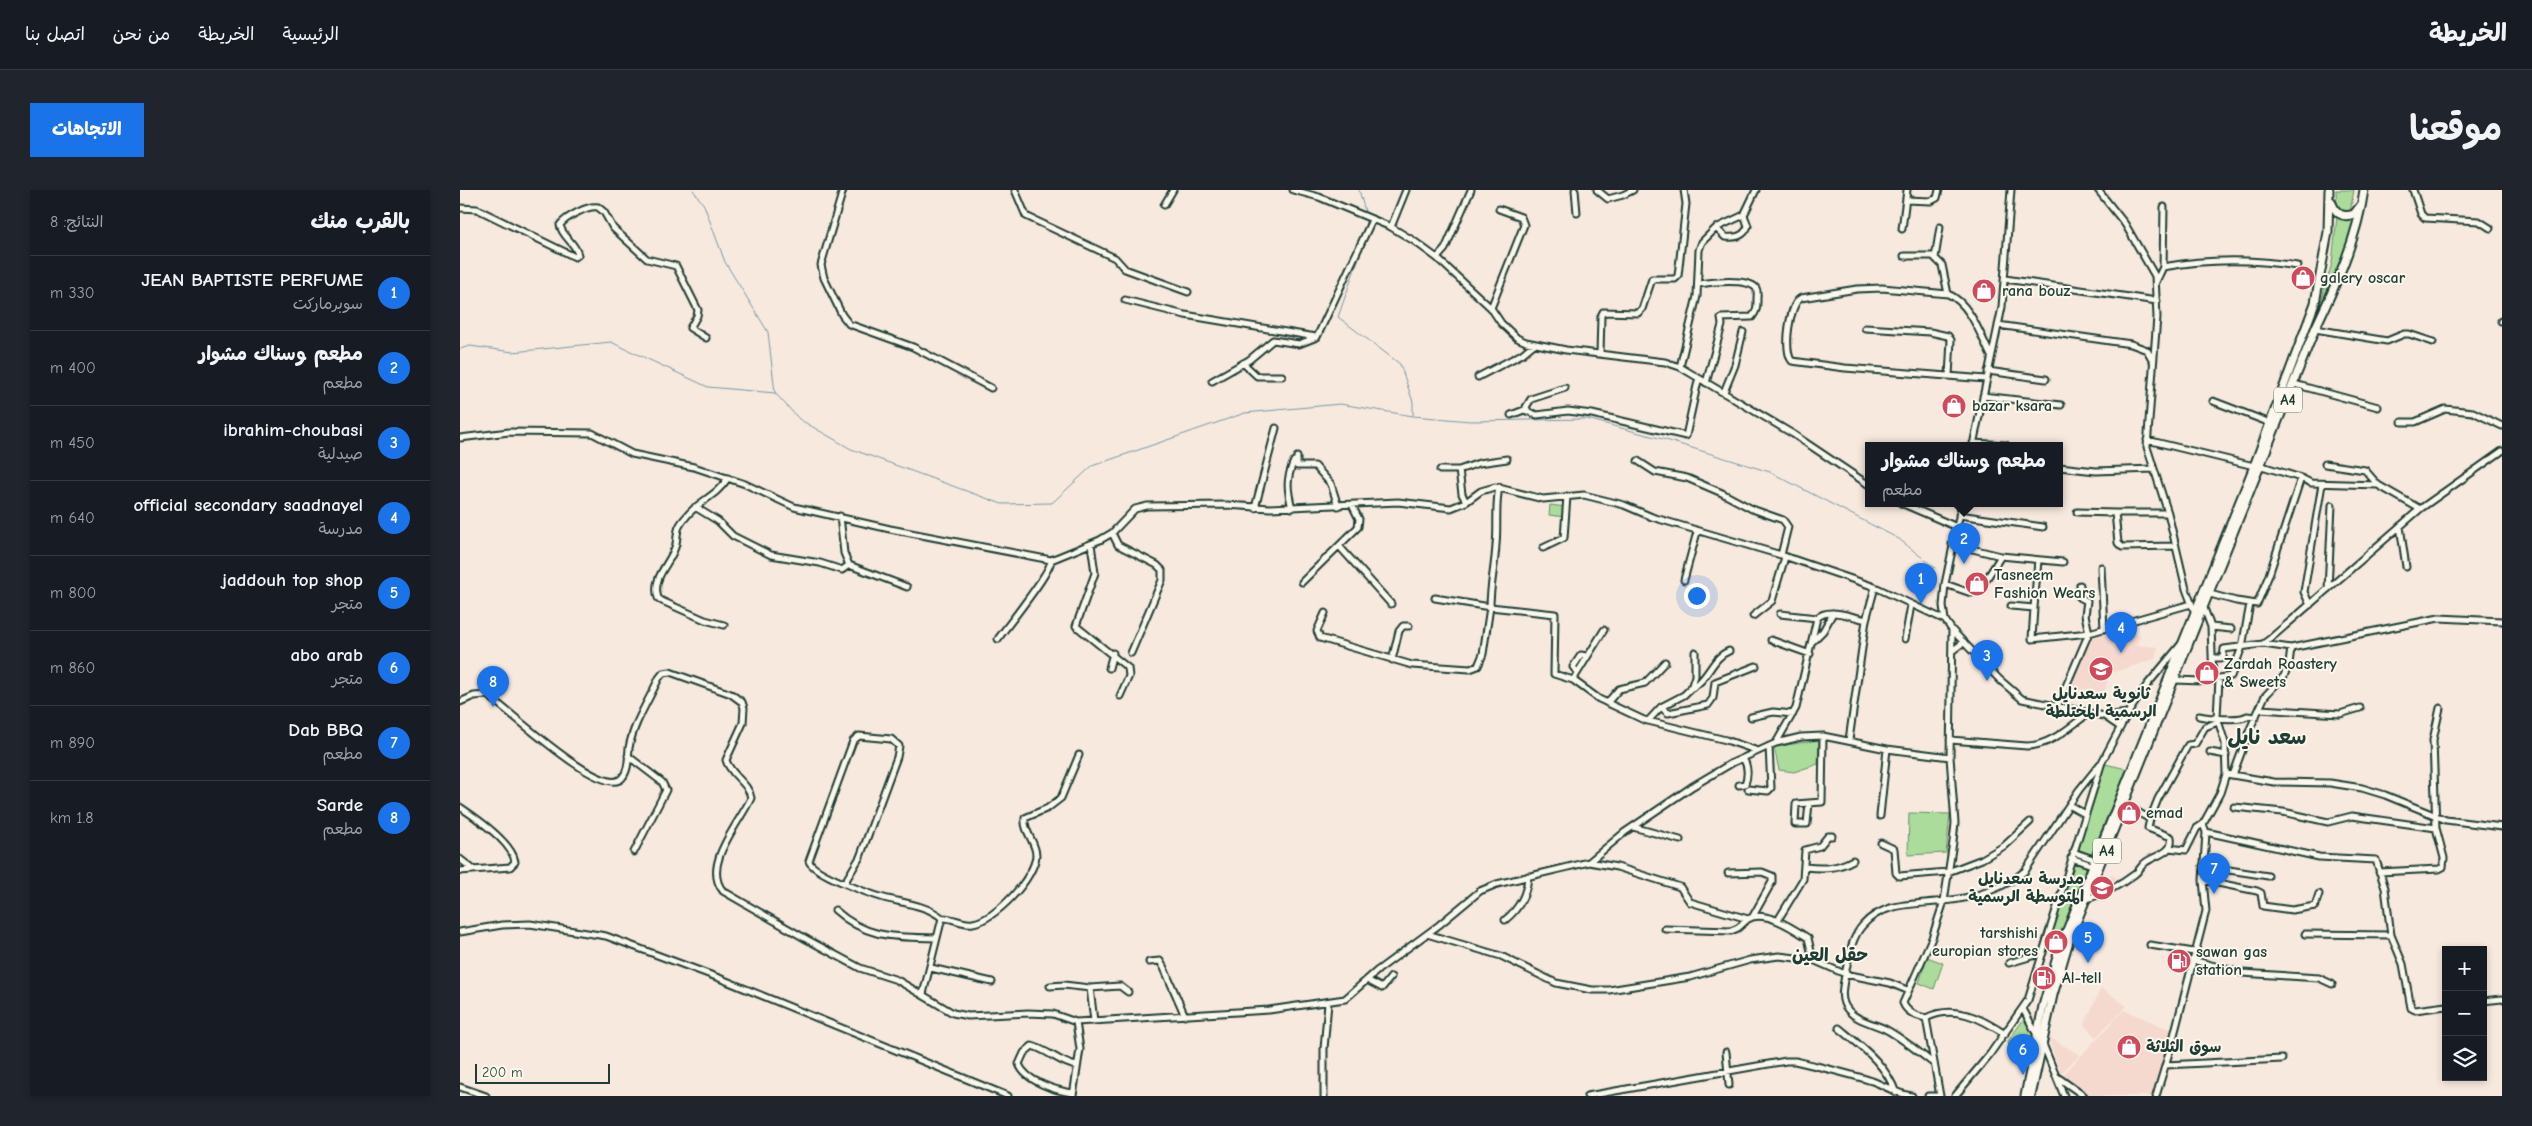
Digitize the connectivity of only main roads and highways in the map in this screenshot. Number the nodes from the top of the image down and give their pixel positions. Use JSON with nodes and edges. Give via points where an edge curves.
{"nodes":[{"id":1,"x":2364,"y":190,"type":"edge"},
{"id":2,"x":2330,"y":194,"type":"edge"},
{"id":3,"x":2362,"y":201,"type":"junction"},
{"id":4,"x":2274,"y":425,"type":"junction"},
{"id":5,"x":2258,"y":466,"type":"junction"},
{"id":6,"x":2201,"y":611,"type":"junction"},
{"id":7,"x":2098,"y":864,"type":"junction"},
{"id":8,"x":2025,"y":1096,"type":"edge"},
{"id":9,"x":2031,"y":1096,"type":"edge"}],
"edges":[{"from":1,"to":3,"type":"highway","number":"A4"},
{"from":2,"to":3,"type":"highway","via":[[2335,209],[2344,216],[2354,214]]},
{"from":2,"to":4,"type":"highway","number":"A4","via":[[2321,281]]},
{"from":3,"to":4,"type":"highway","number":"A4","via":[[2350,251]]},
{"from":4,"to":5,"type":"highway","number":"A4"},
{"from":5,"to":6,"type":"highway","number":"A4"},
{"from":5,"to":6,"type":"highway","number":"A4"},
{"from":6,"to":7,"type":"highway","number":"A4","via":[[2125,805]]},
{"from":6,"to":7,"type":"highway","number":"A4","via":[[2184,641]]},
{"from":7,"to":8,"type":"highway","number":"A4","via":[[2059,950]]},
{"from":7,"to":9,"type":"highway","number":"A4","via":[[2056,979]]}]}
